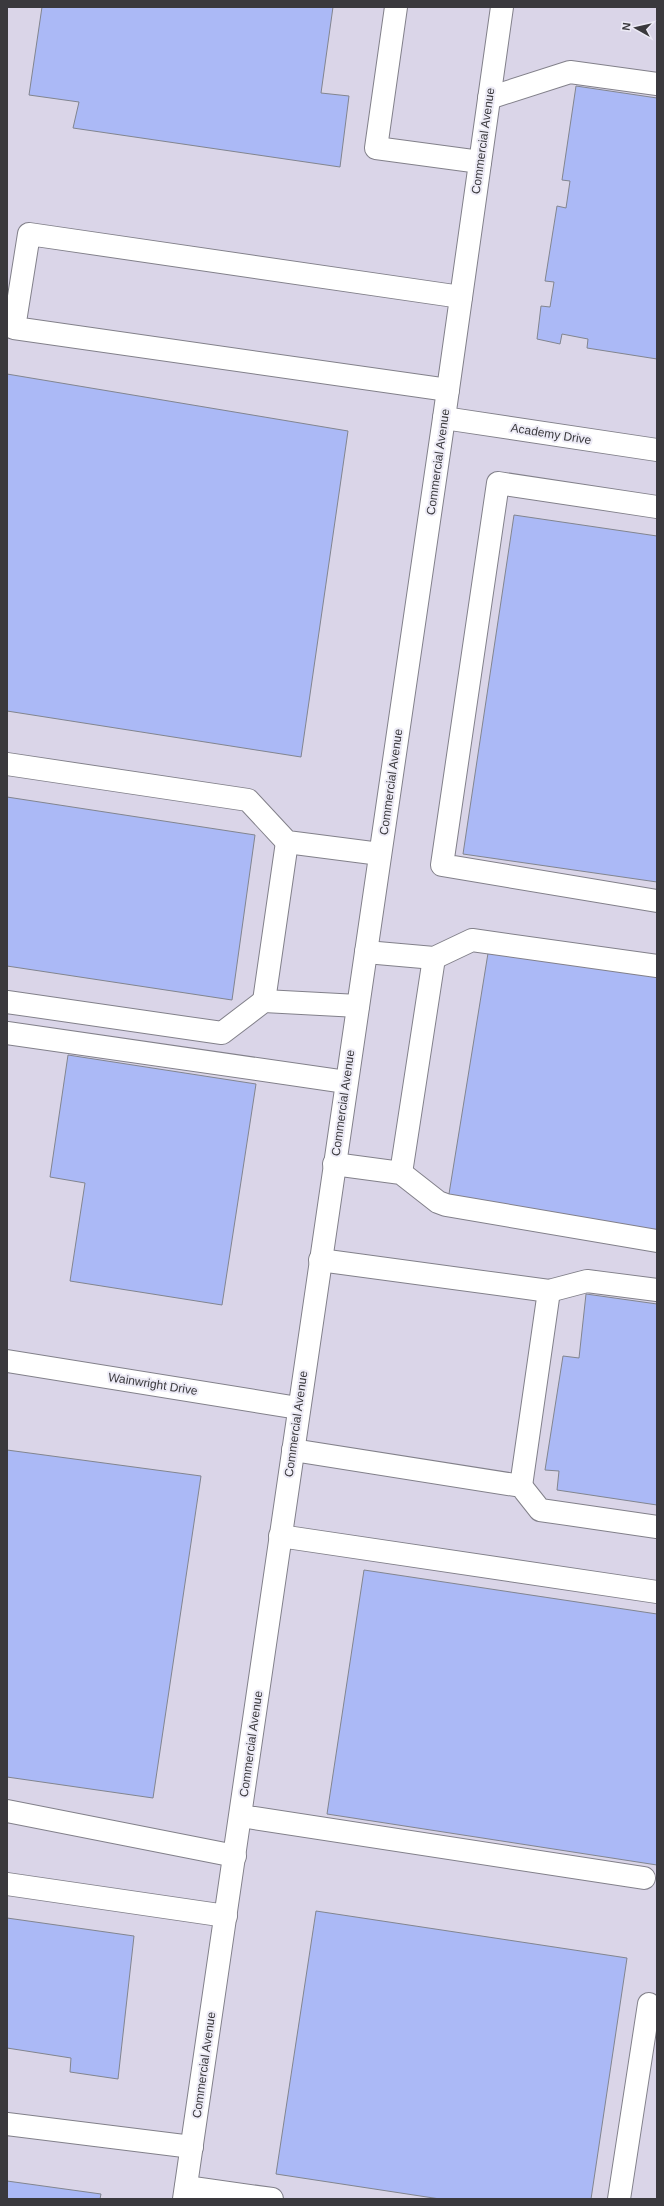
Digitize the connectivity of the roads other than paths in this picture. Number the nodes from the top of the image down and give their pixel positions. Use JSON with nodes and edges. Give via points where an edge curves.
{"nodes":[{"id":1,"x":396,"y":7,"type":"edge"},
{"id":2,"x":502,"y":7,"type":"edge"},
{"id":3,"x":657,"y":84,"type":"edge"},
{"id":4,"x":489,"y":98,"type":"junction"},
{"id":5,"x":480,"y":162,"type":"junction"},
{"id":6,"x":461,"y":297,"type":"junction"},
{"id":7,"x":448,"y":390,"type":"junction"},
{"id":8,"x":444,"y":418,"type":"junction"},
{"id":9,"x":657,"y":450,"type":"edge"},
{"id":10,"x":657,"y":507,"type":"edge"},
{"id":11,"x":7,"y":764,"type":"edge"},
{"id":12,"x":287,"y":842,"type":"junction"},
{"id":13,"x":380,"y":854,"type":"junction"},
{"id":14,"x":657,"y":901,"type":"edge"},
{"id":15,"x":366,"y":952,"type":"junction"},
{"id":16,"x":434,"y":958,"type":"junction"},
{"id":17,"x":657,"y":966,"type":"edge"},
{"id":18,"x":264,"y":1001,"type":"junction"},
{"id":19,"x":7,"y":1002,"type":"edge"},
{"id":20,"x":358,"y":1006,"type":"junction"},
{"id":21,"x":7,"y":1033,"type":"edge"},
{"id":22,"x":346,"y":1082,"type":"junction"},
{"id":23,"x":334,"y":1164,"type":"junction"},
{"id":24,"x":401,"y":1173,"type":"junction"},
{"id":25,"x":657,"y":1241,"type":"edge"},
{"id":26,"x":320,"y":1260,"type":"junction"},
{"id":27,"x":657,"y":1290,"type":"edge"},
{"id":28,"x":549,"y":1292,"type":"junction"},
{"id":29,"x":7,"y":1361,"type":"edge"},
{"id":30,"x":298,"y":1408,"type":"junction"},
{"id":31,"x":292,"y":1450,"type":"junction"},
{"id":32,"x":521,"y":1486,"type":"junction"},
{"id":33,"x":657,"y":1527,"type":"edge"},
{"id":34,"x":280,"y":1536,"type":"junction"},
{"id":35,"x":657,"y":1592,"type":"edge"},
{"id":36,"x":7,"y":1811,"type":"edge"},
{"id":37,"x":241,"y":1816,"type":"junction"},
{"id":38,"x":235,"y":1856,"type":"junction"},
{"id":39,"x":644,"y":1878,"type":"dead end"},
{"id":40,"x":7,"y":1884,"type":"edge"},
{"id":41,"x":226,"y":1916,"type":"junction"},
{"id":42,"x":649,"y":2004,"type":"dead end"},
{"id":43,"x":7,"y":2124,"type":"edge"},
{"id":44,"x":192,"y":2147,"type":"junction"},
{"id":45,"x":185,"y":2193,"type":"edge"},
{"id":46,"x":272,"y":2199,"type":"edge"},
{"id":47,"x":619,"y":2199,"type":"edge"}],
"edges":[{"from":1,"to":5,"type":"street","via":[[376,148]]},
{"from":2,"to":4,"type":"street","name":"Commercial Avenue"},
{"from":3,"to":4,"type":"street","via":[[570,72]]},
{"from":4,"to":5,"type":"street","name":"Commercial Avenue"},
{"from":5,"to":6,"type":"street","name":"Commercial Avenue"},
{"from":6,"to":7,"type":"street","name":"Commercial Avenue"},
{"from":6,"to":7,"type":"street","via":[[29,234],[14,328]]},
{"from":7,"to":8,"type":"street","name":"Commercial Avenue"},
{"from":8,"to":9,"type":"street","name":"Academy Drive"},
{"from":8,"to":13,"type":"street","name":"Commercial Avenue"},
{"from":10,"to":14,"type":"street","via":[[498,483],[442,865]]},
{"from":11,"to":12,"type":"street","via":[[248,800]]},
{"from":12,"to":13,"type":"street"},
{"from":12,"to":18,"type":"street"},
{"from":13,"to":15,"type":"street","name":"Commercial Avenue"},
{"from":15,"to":16,"type":"street"},
{"from":15,"to":20,"type":"street","name":"Commercial Avenue"},
{"from":16,"to":17,"type":"street","via":[[472,940]]},
{"from":16,"to":24,"type":"street"},
{"from":18,"to":19,"type":"street","via":[[222,1034]]},
{"from":18,"to":20,"type":"street"},
{"from":20,"to":22,"type":"street","name":"Commercial Avenue"},
{"from":21,"to":22,"type":"street"},
{"from":22,"to":23,"type":"street","name":"Commercial Avenue"},
{"from":23,"to":24,"type":"street"},
{"from":23,"to":26,"type":"street","name":"Commercial Avenue"},
{"from":24,"to":25,"type":"street","via":[[446,1206]]},
{"from":26,"to":28,"type":"street"},
{"from":26,"to":30,"type":"street","name":"Commercial Avenue"},
{"from":27,"to":28,"type":"street","via":[[587,1282]]},
{"from":28,"to":32,"type":"street"},
{"from":29,"to":30,"type":"street","name":"Wainwright Drive"},
{"from":30,"to":31,"type":"street","name":"Commercial Avenue"},
{"from":31,"to":32,"type":"street"},
{"from":31,"to":34,"type":"street","name":"Commercial Avenue"},
{"from":32,"to":33,"type":"street","via":[[540,1510]]},
{"from":34,"to":35,"type":"street"},
{"from":34,"to":37,"type":"street","name":"Commercial Avenue"},
{"from":36,"to":38,"type":"street"},
{"from":37,"to":38,"type":"street","name":"Commercial Avenue"},
{"from":37,"to":39,"type":"street"},
{"from":38,"to":41,"type":"street","name":"Commercial Avenue"},
{"from":40,"to":41,"type":"street"},
{"from":41,"to":44,"type":"street","name":"Commercial Avenue"},
{"from":42,"to":47,"type":"street"},
{"from":43,"to":44,"type":"street"},
{"from":44,"to":45,"type":"street","name":"Commercial Avenue"},
{"from":45,"to":46,"type":"street"}]}
